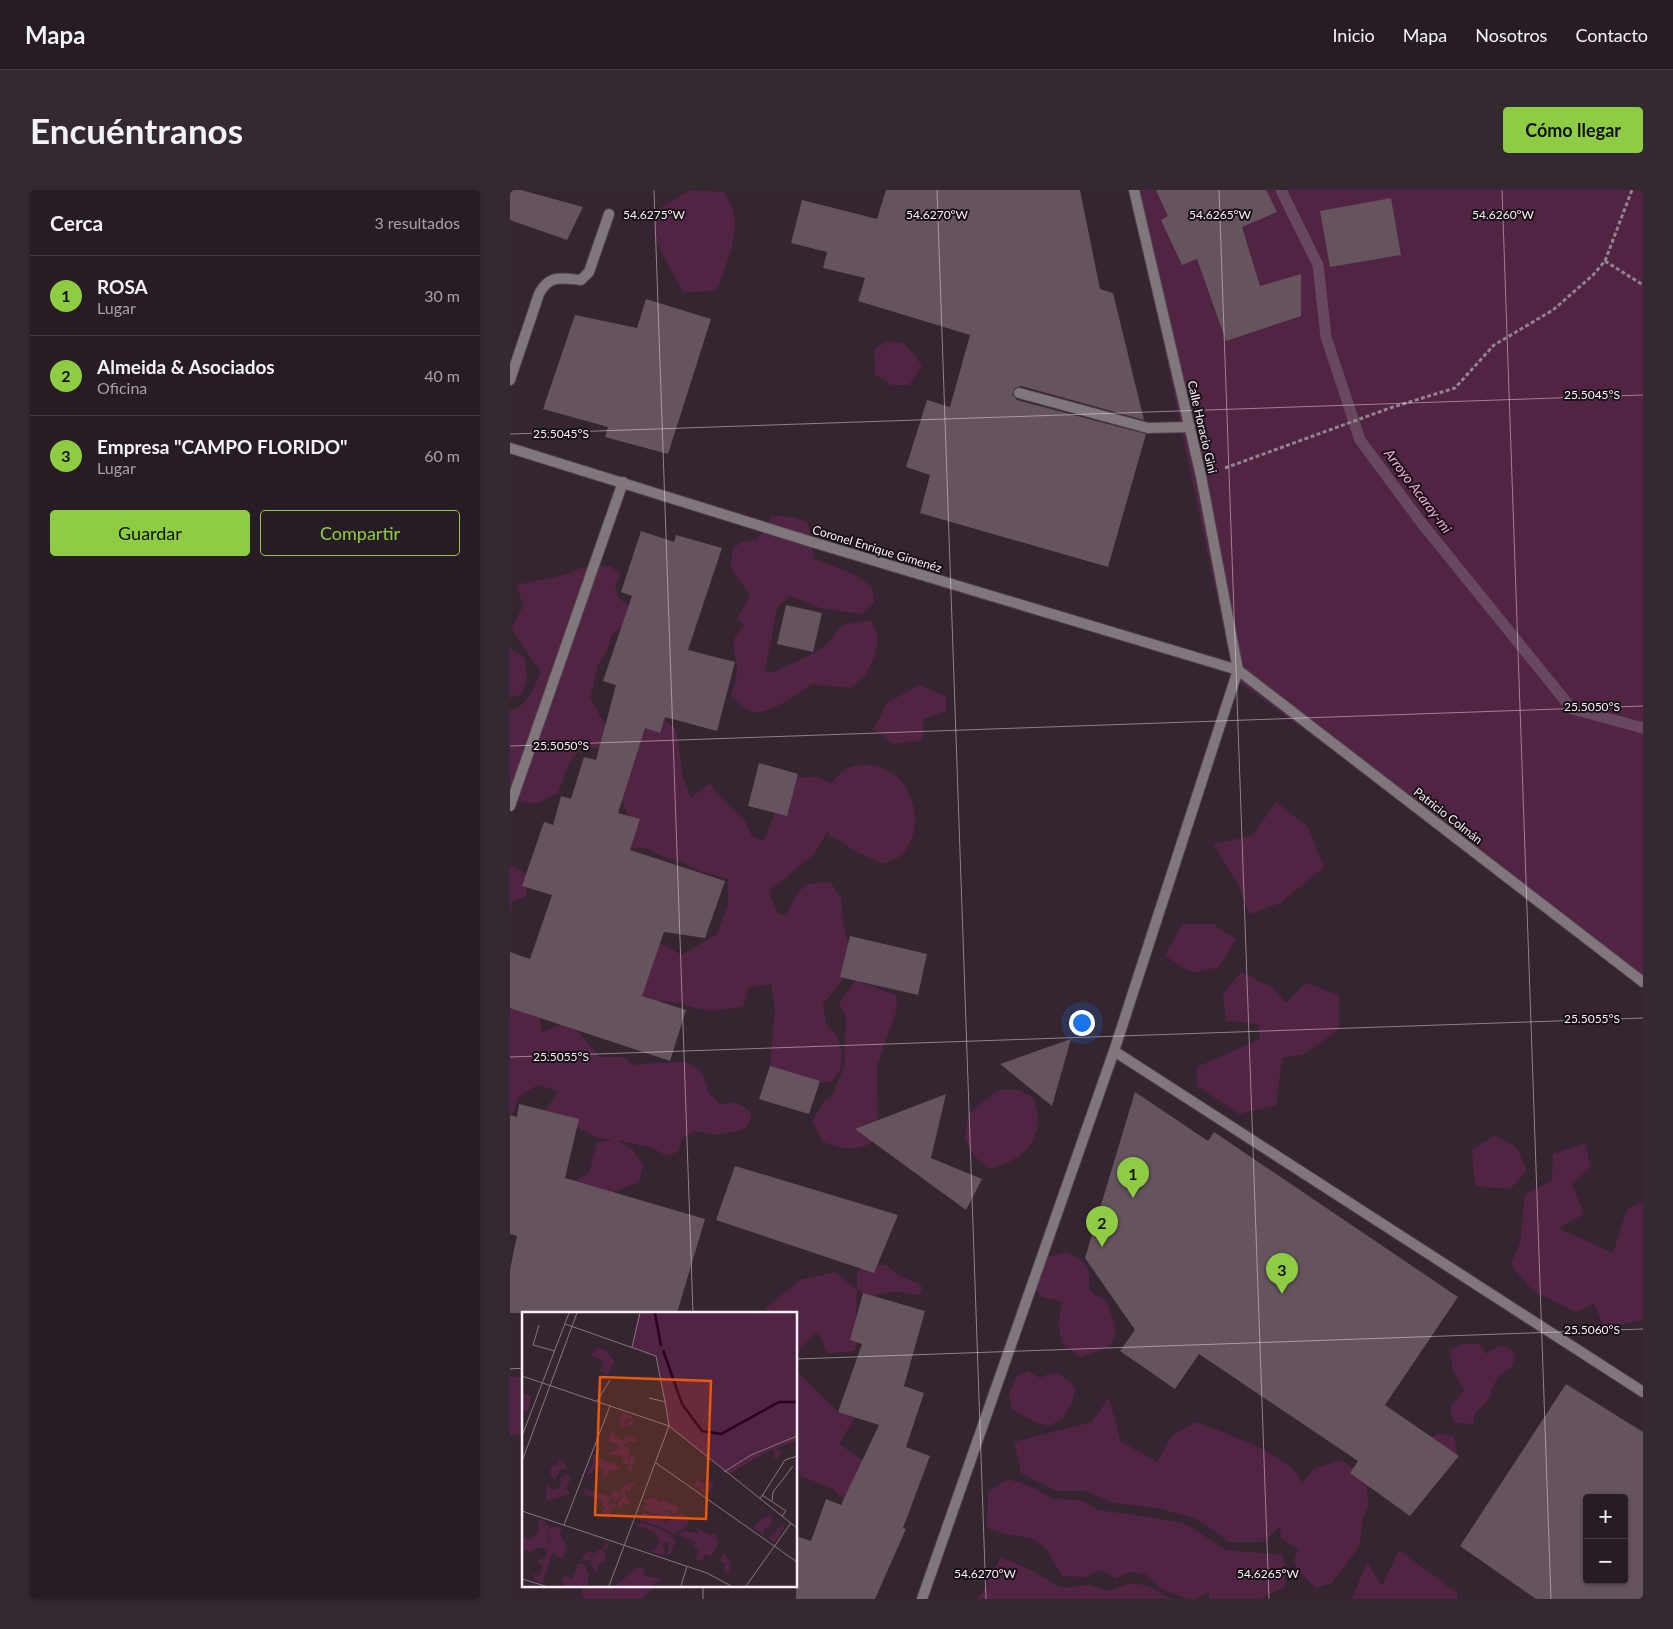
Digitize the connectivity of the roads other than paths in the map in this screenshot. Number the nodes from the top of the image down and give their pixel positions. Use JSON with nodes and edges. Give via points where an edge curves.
{"nodes":[{"id":1,"x":1134,"y":190,"type":"edge"},
{"id":2,"x":609,"y":214,"type":"dead end"},
{"id":3,"x":510,"y":380,"type":"edge"},
{"id":4,"x":1019,"y":393,"type":"dead end"},
{"id":5,"x":1190,"y":427,"type":"junction"},
{"id":6,"x":510,"y":448,"type":"edge"},
{"id":7,"x":623,"y":482,"type":"junction"},
{"id":8,"x":1238,"y":670,"type":"junction"},
{"id":9,"x":510,"y":806,"type":"edge"},
{"id":10,"x":1643,"y":982,"type":"edge"},
{"id":11,"x":1114,"y":1051,"type":"junction"},
{"id":12,"x":1643,"y":1392,"type":"edge"},
{"id":13,"x":922,"y":1599,"type":"edge"}],
"edges":[{"from":1,"to":5,"type":"street","name":"Calle Horacio Gini"},
{"from":2,"to":3,"type":"street","via":[[589,272],[581,280],[558,278],[544,284]]},
{"from":4,"to":5,"type":"street","via":[[1148,428]]},
{"from":5,"to":8,"type":"street","name":"Calle Horacio Gini"},
{"from":6,"to":7,"type":"street","name":"Coronel Enrique Gimenéz"},
{"from":7,"to":8,"type":"street","name":"Coronel Enrique Gimenéz"},
{"from":7,"to":9,"type":"street"},
{"from":8,"to":10,"type":"street","name":"Patricio Colmán"},
{"from":8,"to":11,"type":"street"},
{"from":11,"to":12,"type":"street"},
{"from":11,"to":13,"type":"street"}]}
